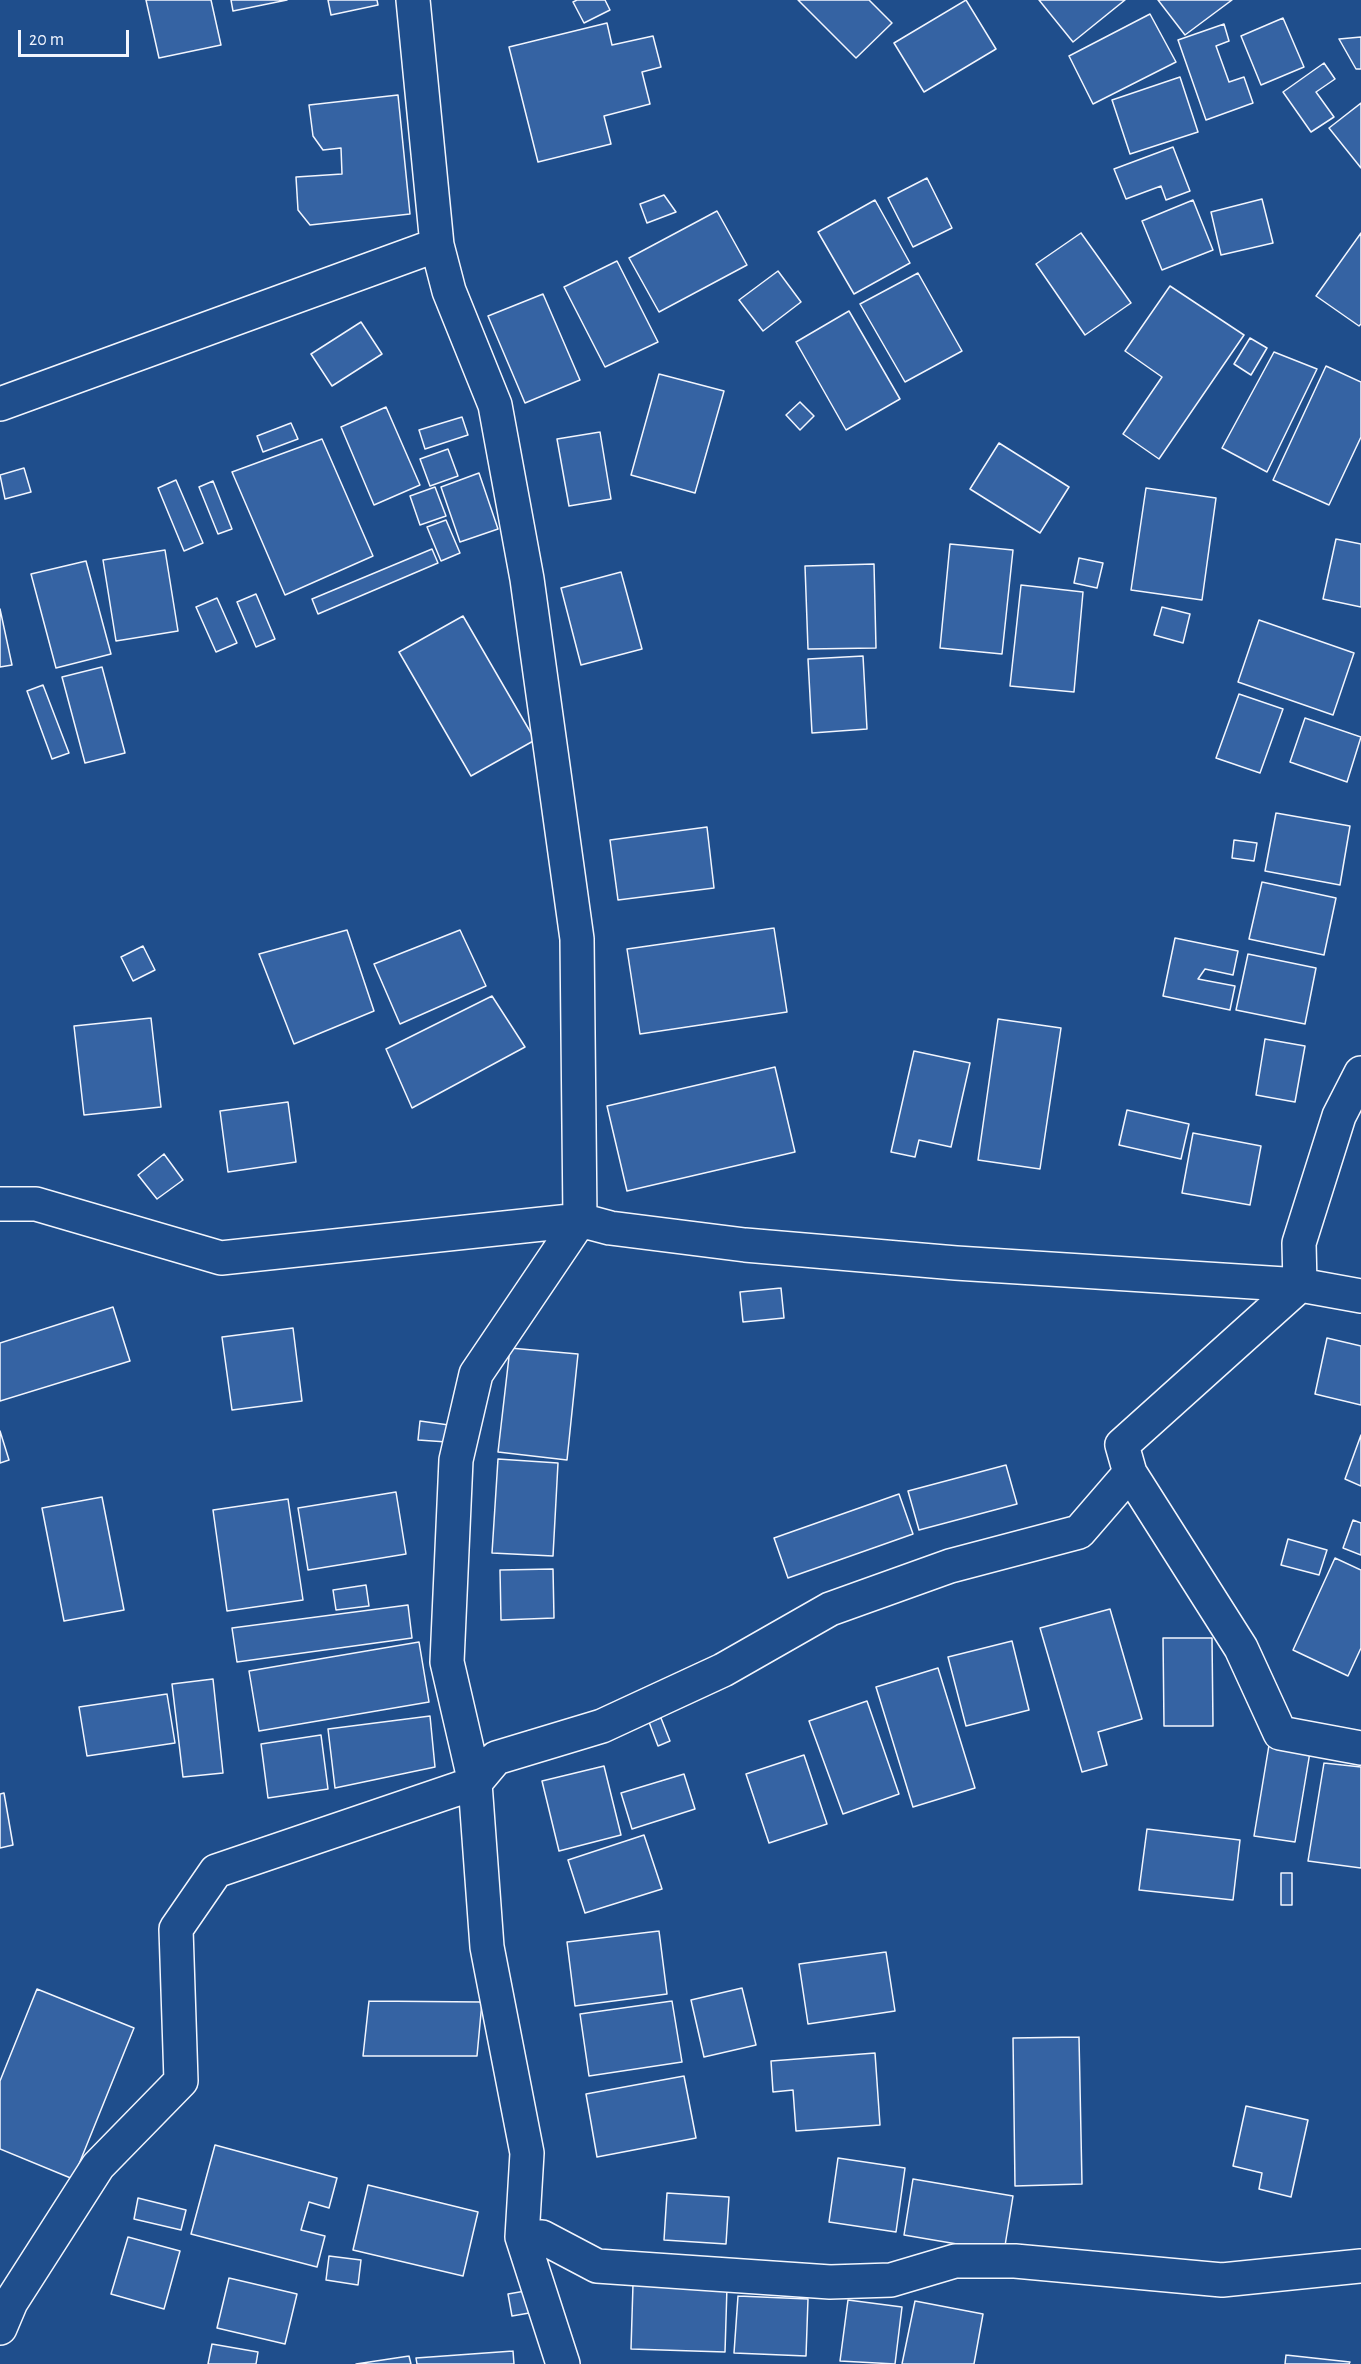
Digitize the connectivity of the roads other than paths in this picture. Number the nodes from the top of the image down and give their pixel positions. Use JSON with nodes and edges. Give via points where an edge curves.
{"nodes":[{"id":1,"x":413,"y":0,"type":"edge"},
{"id":2,"x":437,"y":245,"type":"junction"},
{"id":3,"x":0,"y":404,"type":"edge"},
{"id":4,"x":1361,"y":1073,"type":"edge"},
{"id":5,"x":0,"y":1204,"type":"edge"},
{"id":6,"x":580,"y":1220,"type":"junction"},
{"id":7,"x":1300,"y":1285,"type":"junction"},
{"id":8,"x":1361,"y":1296,"type":"edge"},
{"id":9,"x":1130,"y":1473,"type":"junction"},
{"id":10,"x":1361,"y":1748,"type":"edge"},
{"id":11,"x":474,"y":1783,"type":"junction"},
{"id":12,"x":522,"y":2237,"type":"junction"},
{"id":13,"x":1361,"y":2266,"type":"edge"},
{"id":14,"x":0,"y":2328,"type":"edge"},
{"id":15,"x":563,"y":2364,"type":"edge"}],
"edges":[{"from":1,"to":2,"type":"street"},
{"from":2,"to":3,"type":"street"},
{"from":2,"to":6,"type":"street","via":[[449,291],[495,405],[527,579],[577,939]]},
{"from":4,"to":7,"type":"street","via":[[1338,1116],[1299,1243]]},
{"from":5,"to":6,"type":"street","via":[[36,1204],[221,1258]]},
{"from":6,"to":7,"type":"street","via":[[610,1228],[745,1245]]},
{"from":6,"to":11,"type":"street","via":[[476,1374],[456,1460],[447,1662]]},
{"from":7,"to":8,"type":"street"},
{"from":7,"to":9,"type":"street","via":[[1122,1446]]},
{"from":9,"to":10,"type":"street","via":[[1241,1648],[1280,1733]]},
{"from":9,"to":11,"type":"street","via":[[1079,1532],[950,1566],[830,1609],[723,1670],[602,1726],[496,1758]]},
{"from":11,"to":12,"type":"street","via":[[488,1947],[527,2153]]},
{"from":11,"to":14,"type":"street","via":[[216,1871],[177,1929],[181,2081],[98,2166],[16,2293]]},
{"from":12,"to":13,"type":"street","via":[[542,2237],[597,2266],[830,2282],[891,2280],[955,2261],[1015,2261],[1222,2280]]},
{"from":12,"to":15,"type":"street"}]}
